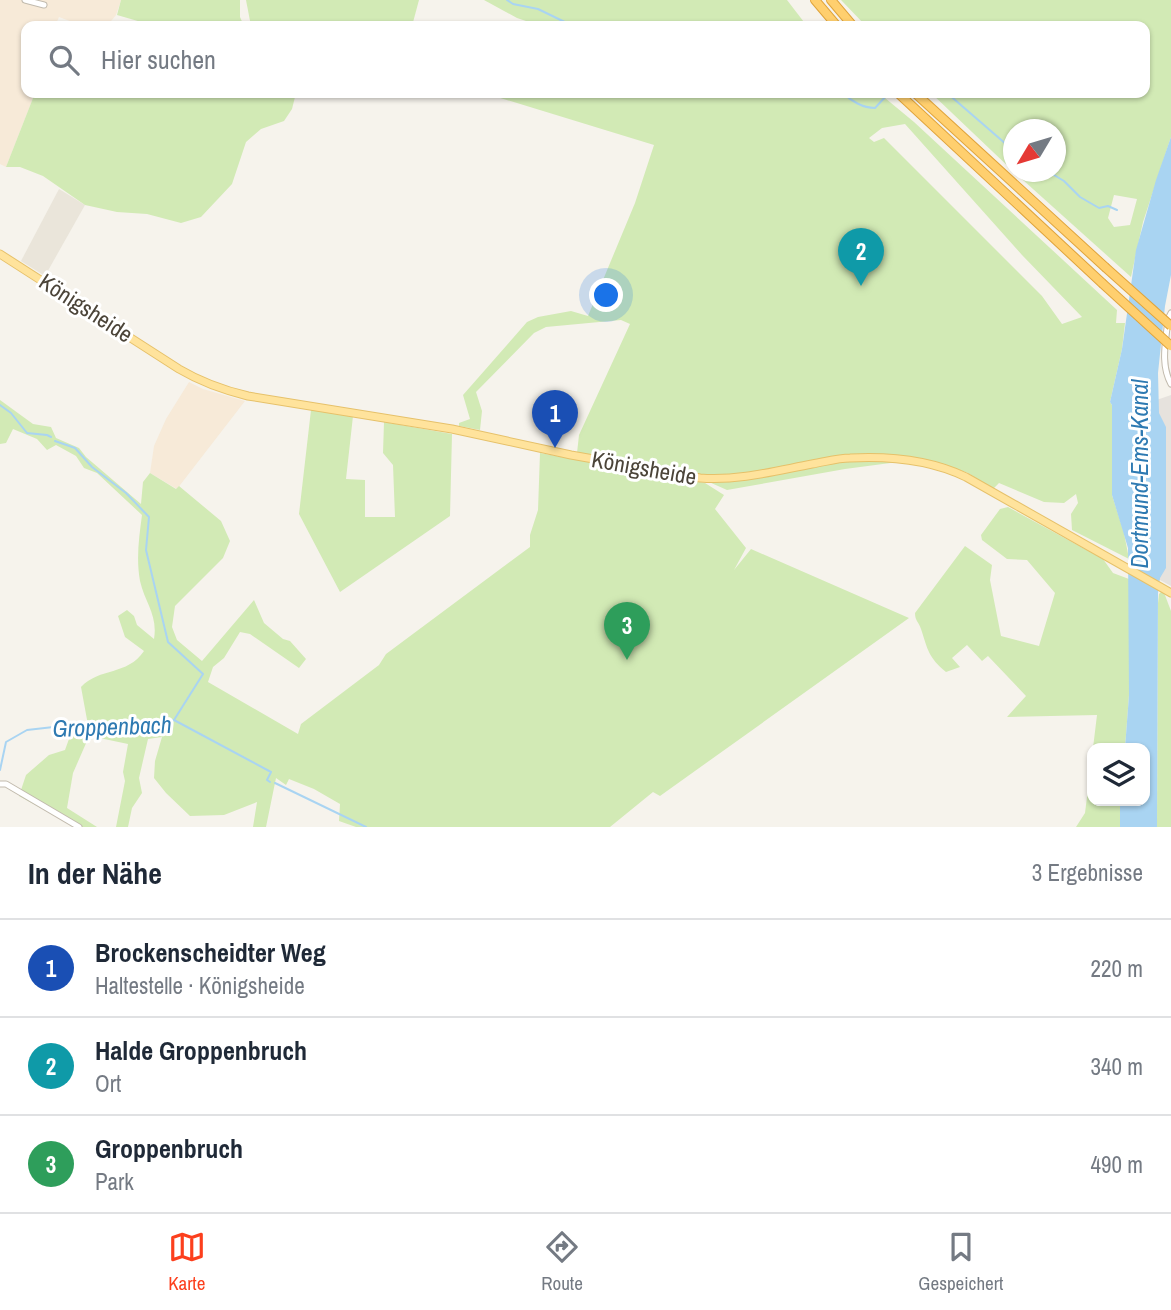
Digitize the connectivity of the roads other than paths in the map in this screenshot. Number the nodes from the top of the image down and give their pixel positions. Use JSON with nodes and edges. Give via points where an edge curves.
{"nodes":[{"id":1,"x":25,"y":0,"type":"edge"},
{"id":2,"x":815,"y":0,"type":"edge"},
{"id":3,"x":831,"y":0,"type":"edge"},
{"id":4,"x":44,"y":5,"type":"dead end"},
{"id":5,"x":833,"y":21,"type":"edge"},
{"id":6,"x":849,"y":21,"type":"edge"},
{"id":7,"x":903,"y":98,"type":"edge"},
{"id":8,"x":920,"y":98,"type":"edge"},
{"id":9,"x":0,"y":254,"type":"edge"},
{"id":10,"x":1171,"y":313,"type":"edge"},
{"id":11,"x":1171,"y":326,"type":"edge"},
{"id":12,"x":1171,"y":346,"type":"edge"},
{"id":13,"x":1171,"y":384,"type":"edge"},
{"id":14,"x":1171,"y":593,"type":"edge"},
{"id":15,"x":0,"y":785,"type":"edge"},
{"id":16,"x":79,"y":827,"type":"edge"}],
"edges":[{"from":1,"to":4,"type":"street"},
{"from":2,"to":5,"type":"highway"},
{"from":3,"to":6,"type":"highway"},
{"from":7,"to":12,"type":"highway","bridge":true},
{"from":8,"to":11,"type":"highway","bridge":true},
{"from":9,"to":14,"type":"main road","name":"Königsheide","via":[[179,369],[224,390],[700,478],[746,477],[849,457],[935,465],[966,477]]},
{"from":10,"to":13,"type":"street","via":[[1165,368]]},
{"from":15,"to":16,"type":"street","via":[[6,784]]}]}
